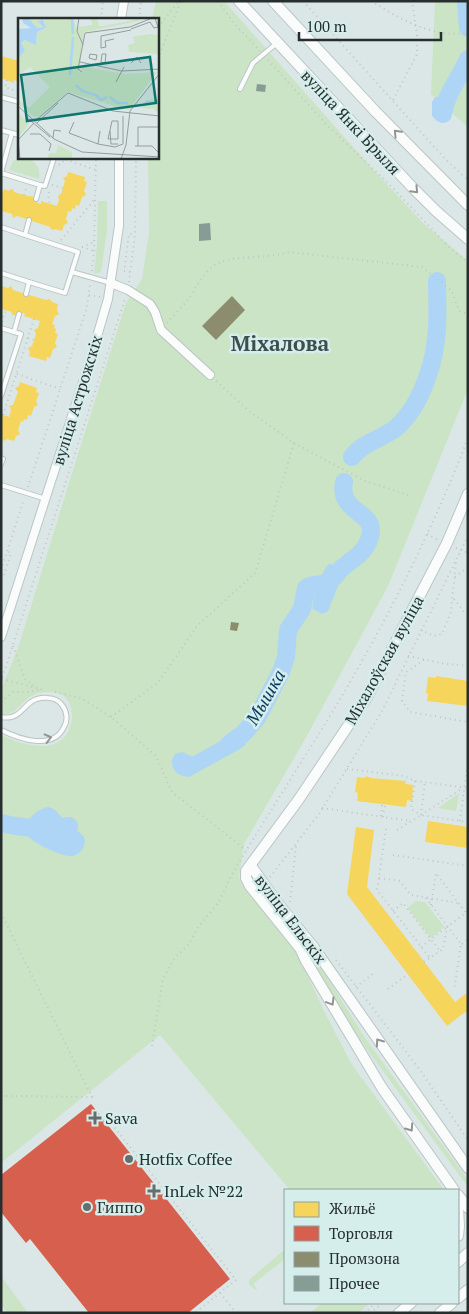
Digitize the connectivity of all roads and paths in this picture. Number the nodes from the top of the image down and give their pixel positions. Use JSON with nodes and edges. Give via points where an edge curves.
{"nodes":[{"id":1,"x":103,"y":1,"type":"edge"},
{"id":2,"x":124,"y":1,"type":"edge"},
{"id":3,"x":141,"y":1,"type":"edge"},
{"id":4,"x":180,"y":1,"type":"edge"},
{"id":5,"x":218,"y":1,"type":"edge"},
{"id":6,"x":239,"y":1,"type":"edge"},
{"id":7,"x":273,"y":1,"type":"edge"},
{"id":8,"x":303,"y":1,"type":"edge"},
{"id":9,"x":371,"y":1,"type":"edge"},
{"id":10,"x":412,"y":1,"type":"edge"},
{"id":11,"x":101,"y":18,"type":"edge"},
{"id":12,"x":122,"y":18,"type":"edge"},
{"id":13,"x":139,"y":18,"type":"edge"},
{"id":14,"x":415,"y":25,"type":"junction"},
{"id":15,"x":159,"y":26,"type":"edge"},
{"id":16,"x":468,"y":33,"type":"edge"},
{"id":17,"x":277,"y":43,"type":"junction"},
{"id":18,"x":263,"y":54,"type":"junction"},
{"id":19,"x":159,"y":56,"type":"edge"},
{"id":20,"x":7,"y":80,"type":"dead end"},
{"id":21,"x":3,"y":87,"type":"edge"},
{"id":22,"x":240,"y":89,"type":"dead end"},
{"id":23,"x":18,"y":92,"type":"edge"},
{"id":24,"x":1,"y":97,"type":"edge"},
{"id":25,"x":393,"y":100,"type":"junction"},
{"id":26,"x":18,"y":102,"type":"edge"},
{"id":27,"x":1,"y":130,"type":"edge"},
{"id":28,"x":12,"y":133,"type":"junction"},
{"id":29,"x":18,"y":135,"type":"edge"},
{"id":30,"x":54,"y":159,"type":"edge"},
{"id":31,"x":65,"y":159,"type":"edge"},
{"id":32,"x":68,"y":159,"type":"edge"},
{"id":33,"x":96,"y":159,"type":"edge"},
{"id":34,"x":119,"y":159,"type":"edge"},
{"id":35,"x":136,"y":159,"type":"edge"},
{"id":36,"x":55,"y":169,"type":"dead end"},
{"id":37,"x":96,"y":170,"type":"junction"},
{"id":38,"x":468,"y":180,"type":"edge"},
{"id":39,"x":40,"y":185,"type":"junction"},
{"id":40,"x":26,"y":188,"type":"dead end"},
{"id":41,"x":63,"y":188,"type":"dead end"},
{"id":42,"x":24,"y":195,"type":"dead end"},
{"id":43,"x":96,"y":198,"type":"junction"},
{"id":44,"x":36,"y":199,"type":"dead end"},
{"id":45,"x":50,"y":204,"type":"dead end"},
{"id":46,"x":468,"y":205,"type":"edge"},
{"id":47,"x":29,"y":220,"type":"dead end"},
{"id":48,"x":1,"y":227,"type":"edge"},
{"id":49,"x":135,"y":234,"type":"junction"},
{"id":50,"x":25,"y":235,"type":"junction"},
{"id":51,"x":468,"y":239,"type":"edge"},
{"id":52,"x":60,"y":240,"type":"dead end"},
{"id":53,"x":94,"y":241,"type":"junction"},
{"id":54,"x":82,"y":247,"type":"dead end"},
{"id":55,"x":468,"y":262,"type":"edge"},
{"id":56,"x":72,"y":272,"type":"junction"},
{"id":57,"x":130,"y":272,"type":"junction"},
{"id":58,"x":1,"y":273,"type":"edge"},
{"id":59,"x":91,"y":278,"type":"junction"},
{"id":60,"x":29,"y":282,"type":"junction"},
{"id":61,"x":111,"y":283,"type":"junction"},
{"id":62,"x":128,"y":290,"type":"junction"},
{"id":63,"x":26,"y":294,"type":"dead end"},
{"id":64,"x":6,"y":310,"type":"dead end"},
{"id":65,"x":19,"y":314,"type":"dead end"},
{"id":66,"x":468,"y":314,"type":"edge"},
{"id":67,"x":34,"y":319,"type":"dead end"},
{"id":68,"x":2,"y":323,"type":"edge"},
{"id":69,"x":1,"y":328,"type":"edge"},
{"id":70,"x":161,"y":330,"type":"junction"},
{"id":71,"x":14,"y":332,"type":"junction"},
{"id":72,"x":28,"y":338,"type":"junction"},
{"id":73,"x":34,"y":340,"type":"dead end"},
{"id":74,"x":16,"y":374,"type":"junction"},
{"id":75,"x":210,"y":375,"type":"joint"},
{"id":76,"x":60,"y":389,"type":"junction"},
{"id":77,"x":10,"y":395,"type":"junction"},
{"id":78,"x":1,"y":396,"type":"edge"},
{"id":79,"x":16,"y":397,"type":"dead end"},
{"id":80,"x":1,"y":407,"type":"edge"},
{"id":81,"x":5,"y":408,"type":"junction"},
{"id":82,"x":3,"y":415,"type":"dead end"},
{"id":83,"x":468,"y":438,"type":"edge"},
{"id":84,"x":294,"y":443,"type":"junction"},
{"id":85,"x":1,"y":458,"type":"edge"},
{"id":86,"x":1,"y":464,"type":"edge"},
{"id":87,"x":1,"y":485,"type":"edge"},
{"id":88,"x":26,"y":493,"type":"junction"},
{"id":89,"x":468,"y":494,"type":"edge"},
{"id":90,"x":408,"y":495,"type":"dead end"},
{"id":91,"x":46,"y":499,"type":"junction"},
{"id":92,"x":468,"y":536,"type":"edge"},
{"id":93,"x":461,"y":550,"type":"junction"},
{"id":94,"x":7,"y":552,"type":"junction"},
{"id":95,"x":468,"y":553,"type":"edge"},
{"id":96,"x":456,"y":559,"type":"junction"},
{"id":97,"x":468,"y":567,"type":"edge"},
{"id":98,"x":1,"y":570,"type":"edge"},
{"id":99,"x":456,"y":577,"type":"junction"},
{"id":100,"x":1,"y":578,"type":"edge"},
{"id":101,"x":453,"y":598,"type":"junction"},
{"id":102,"x":468,"y":613,"type":"edge"},
{"id":103,"x":421,"y":630,"type":"junction"},
{"id":104,"x":1,"y":637,"type":"edge"},
{"id":105,"x":13,"y":646,"type":"junction"},
{"id":106,"x":408,"y":656,"type":"junction"},
{"id":107,"x":424,"y":660,"type":"junction"},
{"id":108,"x":468,"y":666,"type":"edge"},
{"id":109,"x":2,"y":679,"type":"edge"},
{"id":110,"x":1,"y":682,"type":"edge"},
{"id":111,"x":38,"y":690,"type":"junction"},
{"id":112,"x":1,"y":702,"type":"edge"},
{"id":113,"x":1,"y":717,"type":"edge"},
{"id":114,"x":111,"y":717,"type":"junction"},
{"id":115,"x":468,"y":722,"type":"edge"},
{"id":116,"x":1,"y":730,"type":"edge"},
{"id":117,"x":468,"y":762,"type":"edge"},
{"id":118,"x":346,"y":769,"type":"junction"},
{"id":119,"x":415,"y":781,"type":"junction"},
{"id":120,"x":425,"y":782,"type":"junction"},
{"id":121,"x":466,"y":787,"type":"edge"},
{"id":122,"x":322,"y":808,"type":"junction"},
{"id":123,"x":421,"y":815,"type":"junction"},
{"id":124,"x":382,"y":817,"type":"junction"},
{"id":125,"x":411,"y":821,"type":"junction"},
{"id":126,"x":460,"y":821,"type":"junction"},
{"id":127,"x":468,"y":822,"type":"edge"},
{"id":128,"x":386,"y":829,"type":"dead end"},
{"id":129,"x":397,"y":830,"type":"dead end"},
{"id":130,"x":297,"y":842,"type":"junction"},
{"id":131,"x":246,"y":850,"type":"junction"},
{"id":132,"x":394,"y":855,"type":"dead end"},
{"id":133,"x":250,"y":866,"type":"junction"},
{"id":134,"x":468,"y":866,"type":"edge"},
{"id":135,"x":379,"y":878,"type":"junction"},
{"id":136,"x":275,"y":883,"type":"dead end"},
{"id":137,"x":285,"y":895,"type":"dead end"},
{"id":138,"x":426,"y":898,"type":"junction"},
{"id":139,"x":432,"y":899,"type":"junction"},
{"id":140,"x":458,"y":904,"type":"junction"},
{"id":141,"x":431,"y":905,"type":"junction"},
{"id":142,"x":393,"y":911,"type":"junction"},
{"id":143,"x":467,"y":912,"type":"edge"},
{"id":144,"x":1,"y":913,"type":"edge"},
{"id":145,"x":468,"y":916,"type":"edge"},
{"id":146,"x":447,"y":927,"type":"junction"},
{"id":147,"x":431,"y":939,"type":"junction"},
{"id":148,"x":468,"y":939,"type":"edge"},
{"id":149,"x":461,"y":944,"type":"junction"},
{"id":150,"x":421,"y":947,"type":"junction"},
{"id":151,"x":440,"y":951,"type":"junction"},
{"id":152,"x":332,"y":956,"type":"dead end"},
{"id":153,"x":430,"y":958,"type":"junction"},
{"id":154,"x":424,"y":962,"type":"dead end"},
{"id":155,"x":375,"y":972,"type":"dead end"},
{"id":156,"x":408,"y":974,"type":"dead end"},
{"id":157,"x":356,"y":987,"type":"junction"},
{"id":158,"x":388,"y":989,"type":"dead end"},
{"id":159,"x":454,"y":990,"type":"dead end"},
{"id":160,"x":152,"y":1046,"type":"dead end"},
{"id":161,"x":1,"y":1096,"type":"edge"},
{"id":162,"x":107,"y":1124,"type":"dead end"},
{"id":163,"x":468,"y":1140,"type":"edge"},
{"id":164,"x":468,"y":1168,"type":"edge"},
{"id":165,"x":453,"y":1189,"type":"edge"},
{"id":166,"x":459,"y":1196,"type":"edge"},
{"id":167,"x":468,"y":1208,"type":"edge"},
{"id":168,"x":218,"y":1289,"type":"dead end"},
{"id":169,"x":220,"y":1292,"type":"junction"},
{"id":170,"x":375,"y":1304,"type":"edge"},
{"id":171,"x":381,"y":1304,"type":"edge"},
{"id":172,"x":410,"y":1304,"type":"edge"},
{"id":173,"x":195,"y":1313,"type":"edge"},
{"id":174,"x":236,"y":1313,"type":"edge"},
{"id":175,"x":364,"y":1313,"type":"edge"},
{"id":176,"x":370,"y":1313,"type":"edge"},
{"id":177,"x":399,"y":1313,"type":"edge"}],
"edges":[{"from":1,"to":11,"type":"path"},
{"from":2,"to":12,"type":"street"},
{"from":3,"to":13,"type":"path"},
{"from":4,"to":15,"type":"path"},
{"from":4,"to":19,"type":"path"},
{"from":5,"to":18,"type":"path"},
{"from":6,"to":17,"type":"street","name":"вуліца Янкі Брыля"},
{"from":46,"to":7,"type":"street","name":"вуліца Янкі Брыля","one_way":true},
{"from":8,"to":25,"type":"path"},
{"from":9,"to":14,"type":"path"},
{"from":10,"to":14,"type":"path"},
{"from":14,"to":16,"type":"path","via":[[452,34]]},
{"from":14,"to":25,"type":"path","via":[[417,54]]},
{"from":17,"to":18,"type":"lane"},
{"from":17,"to":51,"type":"street","name":"вуліца Янкі Брыля","one_way":true,"via":[[418,193]]},
{"from":18,"to":22,"type":"lane","via":[[253,63]]},
{"from":18,"to":55,"type":"path","via":[[324,123],[390,185],[450,249]]},
{"from":20,"to":21,"type":"path"},
{"from":21,"to":23,"type":"path"},
{"from":24,"to":26,"type":"lane"},
{"from":25,"to":38,"type":"path"},
{"from":27,"to":28,"type":"lane"},
{"from":28,"to":29,"type":"lane"},
{"from":28,"to":39,"type":"lane","via":[[1,173]]},
{"from":30,"to":39,"type":"lane","via":[[45,186]]},
{"from":31,"to":36,"type":"path"},
{"from":32,"to":37,"type":"path"},
{"from":33,"to":37,"type":"path"},
{"from":34,"to":61,"type":"street","name":"вуліца Астрожскіх","via":[[119,226]]},
{"from":35,"to":49,"type":"path"},
{"from":37,"to":43,"type":"path"},
{"from":39,"to":44,"type":"lane"},
{"from":40,"to":42,"type":"path"},
{"from":41,"to":45,"type":"path","via":[[52,185],[48,195]]},
{"from":43,"to":52,"type":"path"},
{"from":43,"to":53,"type":"path"},
{"from":47,"to":50,"type":"lane"},
{"from":48,"to":50,"type":"lane"},
{"from":49,"to":57,"type":"path"},
{"from":49,"to":57,"type":"path","via":[[129,234],[124,271]]},
{"from":50,"to":56,"type":"lane","via":[[78,252]]},
{"from":53,"to":54,"type":"path"},
{"from":53,"to":59,"type":"path"},
{"from":56,"to":59,"type":"lane"},
{"from":56,"to":60,"type":"lane","via":[[65,293]]},
{"from":57,"to":62,"type":"path"},
{"from":58,"to":60,"type":"lane"},
{"from":59,"to":61,"type":"lane"},
{"from":59,"to":76,"type":"path","via":[[86,307]]},
{"from":60,"to":63,"type":"lane"},
{"from":61,"to":62,"type":"street"},
{"from":61,"to":91,"type":"street","name":"вуліца Астрожскіх"},
{"from":62,"to":70,"type":"street","via":[[150,304]]},
{"from":62,"to":105,"type":"path"},
{"from":64,"to":68,"type":"path"},
{"from":65,"to":71,"type":"lane"},
{"from":66,"to":70,"type":"path","via":[[459,311],[452,290],[422,267],[289,252],[225,260],[212,266]]},
{"from":67,"to":72,"type":"path"},
{"from":69,"to":71,"type":"lane"},
{"from":70,"to":75,"type":"street"},
{"from":71,"to":78,"type":"lane","via":[[21,334]]},
{"from":72,"to":73,"type":"path"},
{"from":72,"to":74,"type":"path"},
{"from":74,"to":76,"type":"path"},
{"from":74,"to":77,"type":"path"},
{"from":75,"to":84,"type":"path","via":[[250,411]]},
{"from":76,"to":88,"type":"path"},
{"from":77,"to":79,"type":"path"},
{"from":77,"to":81,"type":"path"},
{"from":80,"to":81,"type":"path"},
{"from":81,"to":82,"type":"path"},
{"from":83,"to":131,"type":"path","via":[[427,534],[377,634]]},
{"from":84,"to":90,"type":"path","via":[[365,481]]},
{"from":84,"to":114,"type":"path","via":[[255,573],[197,626],[158,683]]},
{"from":85,"to":86,"type":"lane"},
{"from":87,"to":88,"type":"lane"},
{"from":88,"to":91,"type":"lane"},
{"from":88,"to":94,"type":"path"},
{"from":89,"to":133,"type":"street","name":"Міхалоўская вуліца","via":[[447,543],[366,699]]},
{"from":91,"to":104,"type":"street","name":"вуліца Астрожскіх"},
{"from":92,"to":93,"type":"path"},
{"from":93,"to":95,"type":"path"},
{"from":93,"to":96,"type":"path"},
{"from":94,"to":98,"type":"path"},
{"from":94,"to":100,"type":"path","via":[[11,553]]},
{"from":96,"to":99,"type":"path"},
{"from":96,"to":103,"type":"path"},
{"from":97,"to":99,"type":"path"},
{"from":99,"to":101,"type":"path"},
{"from":101,"to":102,"type":"path"},
{"from":101,"to":103,"type":"path","via":[[442,634],[434,636]]},
{"from":103,"to":106,"type":"path"},
{"from":105,"to":109,"type":"path"},
{"from":105,"to":111,"type":"path","via":[[24,678]]},
{"from":106,"to":107,"type":"path"},
{"from":106,"to":118,"type":"path","via":[[382,711]]},
{"from":107,"to":108,"type":"path"},
{"from":107,"to":115,"type":"path","via":[[406,672],[402,701],[406,707],[410,712]]},
{"from":109,"to":110,"type":"path"},
{"from":109,"to":111,"type":"path"},
{"from":111,"to":112,"type":"path","via":[[13,692]]},
{"from":111,"to":114,"type":"path","via":[[81,698]]},
{"from":116,"to":113,"type":"lane","one_way":true,"via":[[27,740],[50,740],[63,730],[66,712],[57,700],[47,698],[32,701],[15,716]]},
{"from":114,"to":131,"type":"path","via":[[156,756],[172,792]]},
{"from":117,"to":121,"type":"path"},
{"from":118,"to":119,"type":"path"},
{"from":118,"to":122,"type":"path"},
{"from":119,"to":120,"type":"path"},
{"from":119,"to":123,"type":"path","via":[[411,809]]},
{"from":120,"to":121,"type":"path"},
{"from":120,"to":123,"type":"path"},
{"from":121,"to":123,"type":"path"},
{"from":121,"to":126,"type":"path"},
{"from":122,"to":124,"type":"path"},
{"from":122,"to":130,"type":"path"},
{"from":123,"to":125,"type":"path"},
{"from":123,"to":126,"type":"path"},
{"from":124,"to":124,"type":"path","via":[[382,809],[383,805]]},
{"from":124,"to":125,"type":"path"},
{"from":125,"to":129,"type":"path"},
{"from":126,"to":127,"type":"path"},
{"from":128,"to":135,"type":"path"},
{"from":130,"to":136,"type":"path","via":[[270,877]]},
{"from":130,"to":137,"type":"path","via":[[290,902]]},
{"from":131,"to":160,"type":"path","via":[[220,902],[173,960],[163,979]]},
{"from":132,"to":134,"type":"path"},
{"from":164,"to":133,"type":"street","name":"вуліца Ельскіх","one_way":true,"via":[[314,948]]},
{"from":133,"to":165,"type":"street","name":"вуліца Ельскіх","one_way":true,"via":[[246,872],[250,886],[300,948],[382,1088]]},
{"from":135,"to":138,"type":"path","via":[[400,881],[411,895]]},
{"from":135,"to":142,"type":"path","via":[[377,890]]},
{"from":138,"to":139,"type":"path"},
{"from":138,"to":141,"type":"path"},
{"from":139,"to":140,"type":"path"},
{"from":139,"to":140,"type":"path","via":[[436,873]]},
{"from":139,"to":141,"type":"path"},
{"from":140,"to":143,"type":"path"},
{"from":141,"to":146,"type":"path"},
{"from":142,"to":147,"type":"path","via":[[403,903]]},
{"from":142,"to":150,"type":"path"},
{"from":143,"to":145,"type":"path"},
{"from":143,"to":146,"type":"path"},
{"from":144,"to":161,"type":"path","via":[[92,1097]]},
{"from":146,"to":147,"type":"path"},
{"from":146,"to":149,"type":"path"},
{"from":146,"to":151,"type":"path"},
{"from":147,"to":150,"type":"path"},
{"from":147,"to":151,"type":"path"},
{"from":148,"to":149,"type":"path"},
{"from":149,"to":159,"type":"path"},
{"from":150,"to":153,"type":"path"},
{"from":151,"to":153,"type":"path"},
{"from":152,"to":157,"type":"path"},
{"from":153,"to":154,"type":"path"},
{"from":155,"to":157,"type":"path"},
{"from":156,"to":158,"type":"path"},
{"from":157,"to":163,"type":"path","via":[[420,1070]]},
{"from":162,"to":169,"type":"path","via":[[111,1123],[236,1280]]},
{"from":166,"to":167,"type":"street"},
{"from":168,"to":169,"type":"path"},
{"from":169,"to":173,"type":"path"},
{"from":169,"to":174,"type":"path"},
{"from":170,"to":175,"type":"path"},
{"from":171,"to":176,"type":"path"},
{"from":172,"to":177,"type":"street"}]}
